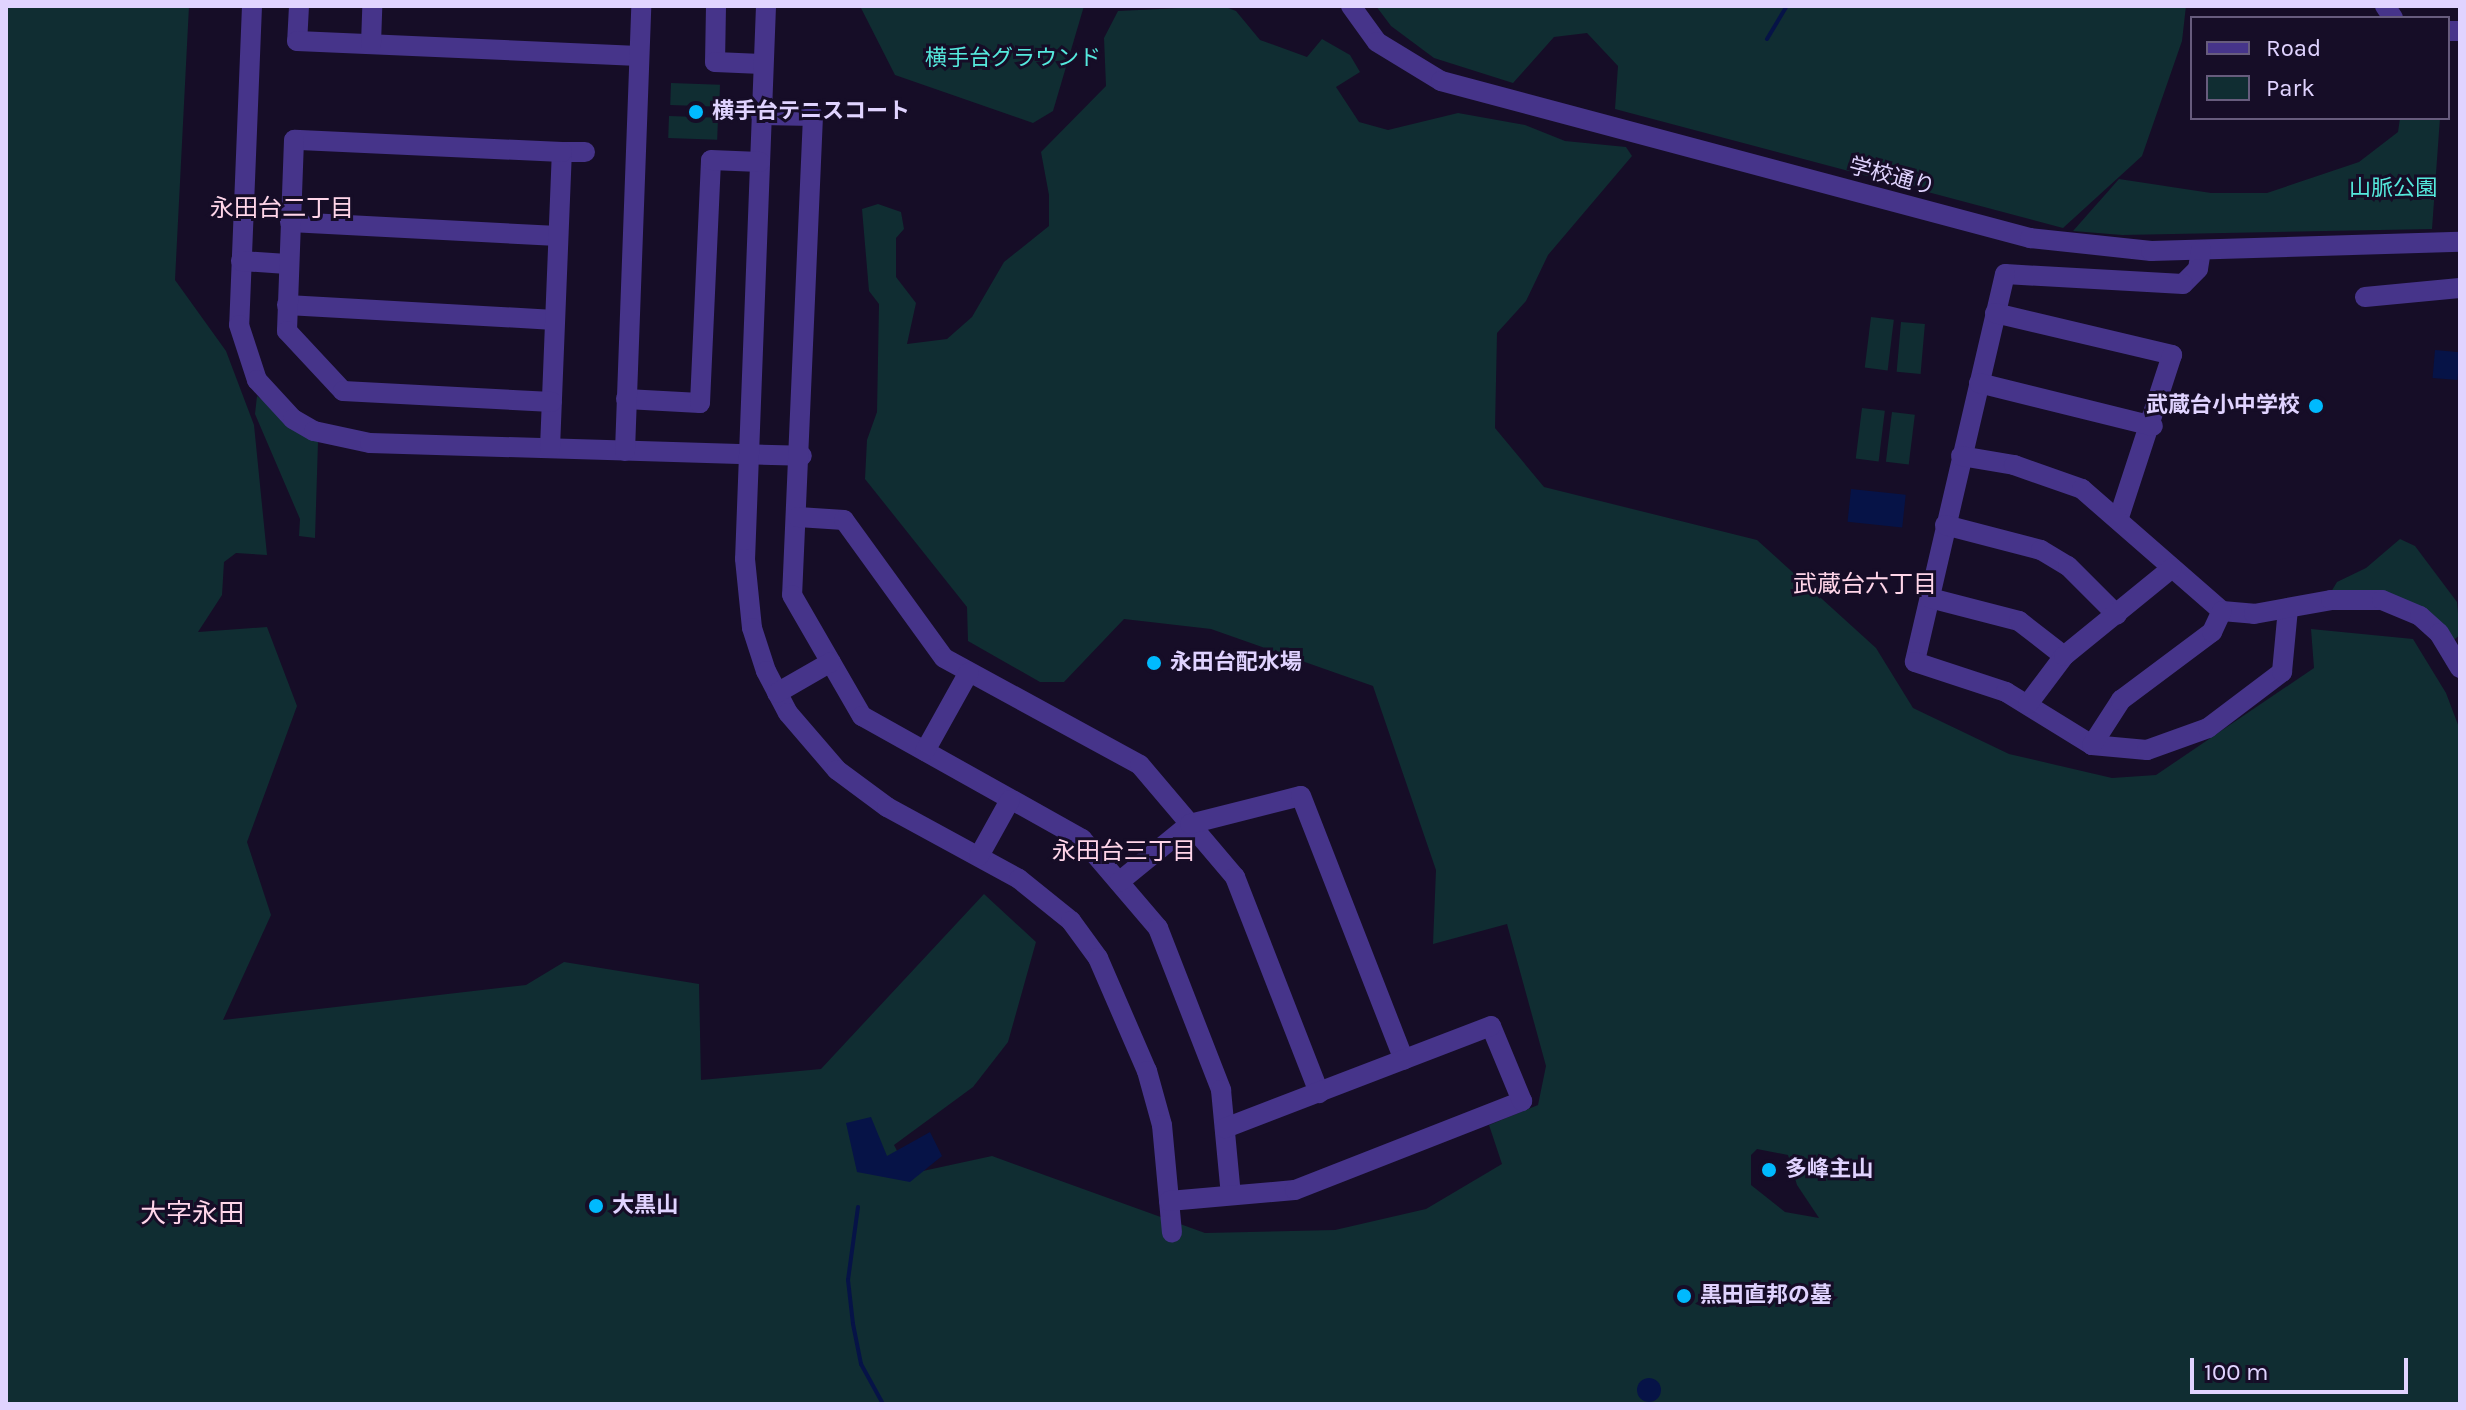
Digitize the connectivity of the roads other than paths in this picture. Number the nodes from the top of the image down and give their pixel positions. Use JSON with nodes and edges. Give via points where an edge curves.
{"nodes":[{"id":1,"x":252,"y":6,"type":"edge"},
{"id":2,"x":299,"y":6,"type":"edge"},
{"id":3,"x":372,"y":6,"type":"edge"},
{"id":4,"x":641,"y":6,"type":"edge"},
{"id":5,"x":716,"y":6,"type":"edge"},
{"id":6,"x":766,"y":6,"type":"edge"},
{"id":7,"x":1351,"y":6,"type":"edge"},
{"id":8,"x":371,"y":44,"type":"junction"},
{"id":9,"x":639,"y":56,"type":"junction"},
{"id":10,"x":762,"y":64,"type":"junction"},
{"id":11,"x":761,"y":115,"type":"junction"},
{"id":12,"x":562,"y":152,"type":"junction"},
{"id":13,"x":585,"y":152,"type":"dead end"},
{"id":14,"x":760,"y":162,"type":"junction"},
{"id":15,"x":290,"y":222,"type":"junction"},
{"id":16,"x":558,"y":236,"type":"junction"},
{"id":17,"x":2460,"y":242,"type":"edge"},
{"id":18,"x":2201,"y":250,"type":"junction"},
{"id":19,"x":241,"y":261,"type":"junction"},
{"id":20,"x":287,"y":264,"type":"junction"},
{"id":21,"x":2460,"y":288,"type":"edge"},
{"id":22,"x":2365,"y":297,"type":"dead end"},
{"id":23,"x":287,"y":305,"type":"junction"},
{"id":24,"x":1995,"y":313,"type":"junction"},
{"id":25,"x":555,"y":320,"type":"junction"},
{"id":26,"x":1979,"y":383,"type":"junction"},
{"id":27,"x":626,"y":399,"type":"junction"},
{"id":28,"x":552,"y":402,"type":"junction"},
{"id":29,"x":2153,"y":426,"type":"junction"},
{"id":30,"x":550,"y":448,"type":"junction"},
{"id":31,"x":625,"y":451,"type":"junction"},
{"id":32,"x":749,"y":454,"type":"junction"},
{"id":33,"x":802,"y":456,"type":"junction"},
{"id":34,"x":1961,"y":456,"type":"junction"},
{"id":35,"x":798,"y":517,"type":"junction"},
{"id":36,"x":2119,"y":517,"type":"junction"},
{"id":37,"x":1945,"y":525,"type":"junction"},
{"id":38,"x":2172,"y":568,"type":"junction"},
{"id":39,"x":1930,"y":598,"type":"junction"},
{"id":40,"x":2288,"y":608,"type":"junction"},
{"id":41,"x":2222,"y":611,"type":"junction"},
{"id":42,"x":2117,"y":615,"type":"junction"},
{"id":43,"x":2064,"y":656,"type":"junction"},
{"id":44,"x":831,"y":662,"type":"junction"},
{"id":45,"x":2459,"y":663,"type":"edge"},
{"id":46,"x":969,"y":672,"type":"junction"},
{"id":47,"x":777,"y":693,"type":"junction"},
{"id":48,"x":2028,"y":704,"type":"junction"},
{"id":49,"x":2092,"y":745,"type":"junction"},
{"id":50,"x":925,"y":751,"type":"junction"},
{"id":51,"x":1010,"y":800,"type":"junction"},
{"id":52,"x":1190,"y":824,"type":"junction"},
{"id":53,"x":979,"y":856,"type":"junction"},
{"id":54,"x":1119,"y":882,"type":"junction"},
{"id":55,"x":1404,"y":1060,"type":"junction"},
{"id":56,"x":1319,"y":1093,"type":"junction"},
{"id":57,"x":1225,"y":1128,"type":"junction"},
{"id":58,"x":1231,"y":1195,"type":"junction"},
{"id":59,"x":1169,"y":1201,"type":"junction"},
{"id":60,"x":1172,"y":1233,"type":"dead end"}],
"edges":[{"from":1,"to":19,"type":"street"},
{"from":2,"to":8,"type":"street","via":[[297,41]]},
{"from":3,"to":8,"type":"street"},
{"from":4,"to":9,"type":"street"},
{"from":5,"to":10,"type":"street","via":[[715,62]]},
{"from":6,"to":10,"type":"street"},
{"from":7,"to":18,"type":"street","name":"学校通り","via":[[1377,42],[1441,81],[2030,238],[2105,249]]},
{"from":8,"to":9,"type":"street"},
{"from":9,"to":27,"type":"street"},
{"from":10,"to":11,"type":"street"},
{"from":11,"to":14,"type":"street"},
{"from":11,"to":33,"type":"street","via":[[813,116]]},
{"from":12,"to":13,"type":"street"},
{"from":12,"to":15,"type":"street","via":[[294,140]]},
{"from":12,"to":16,"type":"street"},
{"from":14,"to":27,"type":"street","via":[[711,160],[700,403]]},
{"from":14,"to":32,"type":"street"},
{"from":15,"to":16,"type":"street"},
{"from":15,"to":20,"type":"street"},
{"from":16,"to":25,"type":"street"},
{"from":17,"to":18,"type":"street","name":"学校通り"},
{"from":18,"to":24,"type":"street","via":[[2198,269],[2183,284],[2005,274]]},
{"from":19,"to":20,"type":"street"},
{"from":19,"to":30,"type":"street","via":[[239,325],[246,356],[257,380],[293,419],[314,431],[370,443]]},
{"from":20,"to":23,"type":"street"},
{"from":21,"to":22,"type":"street"},
{"from":23,"to":25,"type":"street"},
{"from":23,"to":28,"type":"street","via":[[287,331],[343,391]]},
{"from":24,"to":26,"type":"street"},
{"from":24,"to":29,"type":"street","via":[[2172,355]]},
{"from":25,"to":28,"type":"street"},
{"from":26,"to":29,"type":"street"},
{"from":26,"to":34,"type":"street"},
{"from":27,"to":31,"type":"street"},
{"from":28,"to":30,"type":"street"},
{"from":29,"to":36,"type":"street"},
{"from":30,"to":31,"type":"street"},
{"from":31,"to":32,"type":"street"},
{"from":32,"to":33,"type":"street"},
{"from":32,"to":47,"type":"street","via":[[746,592],[752,628]]},
{"from":33,"to":35,"type":"street"},
{"from":34,"to":36,"type":"street","via":[[2049,475],[2082,489]]},
{"from":34,"to":37,"type":"street"},
{"from":35,"to":44,"type":"street","via":[[792,595]]},
{"from":35,"to":46,"type":"street","via":[[844,520],[916,625],[944,658]]},
{"from":36,"to":38,"type":"street"},
{"from":37,"to":39,"type":"street"},
{"from":37,"to":42,"type":"street","via":[[2041,550],[2068,566]]},
{"from":38,"to":41,"type":"street"},
{"from":38,"to":42,"type":"street"},
{"from":39,"to":43,"type":"street","via":[[2019,621]]},
{"from":39,"to":48,"type":"street","via":[[1915,662],[1977,680]]},
{"from":40,"to":41,"type":"street","via":[[2254,614]]},
{"from":40,"to":45,"type":"street","via":[[2348,598],[2401,606],[2439,633]]},
{"from":40,"to":49,"type":"street","via":[[2286,667],[2208,728],[2147,750]]},
{"from":41,"to":49,"type":"street","via":[[2212,632],[2121,700]]},
{"from":42,"to":43,"type":"street"},
{"from":43,"to":48,"type":"street"},
{"from":44,"to":47,"type":"street"},
{"from":44,"to":50,"type":"street","via":[[862,716]]},
{"from":46,"to":50,"type":"street"},
{"from":46,"to":52,"type":"street","via":[[1140,765]]},
{"from":47,"to":53,"type":"street","via":[[816,749],[858,787]]},
{"from":48,"to":49,"type":"street"},
{"from":50,"to":51,"type":"street"},
{"from":51,"to":53,"type":"street"},
{"from":51,"to":54,"type":"street","via":[[1082,839]]},
{"from":52,"to":54,"type":"street"},
{"from":52,"to":55,"type":"street","via":[[1301,796]]},
{"from":52,"to":56,"type":"street","via":[[1235,877]]},
{"from":53,"to":59,"type":"street","via":[[1046,898],[1098,958],[1147,1071],[1162,1125]]},
{"from":54,"to":57,"type":"street","via":[[1158,928],[1221,1090]]},
{"from":55,"to":56,"type":"street"},
{"from":55,"to":58,"type":"street","via":[[1491,1026],[1522,1101],[1295,1190]]},
{"from":56,"to":57,"type":"street"},
{"from":57,"to":58,"type":"street"},
{"from":58,"to":59,"type":"street"},
{"from":59,"to":60,"type":"street"}]}
